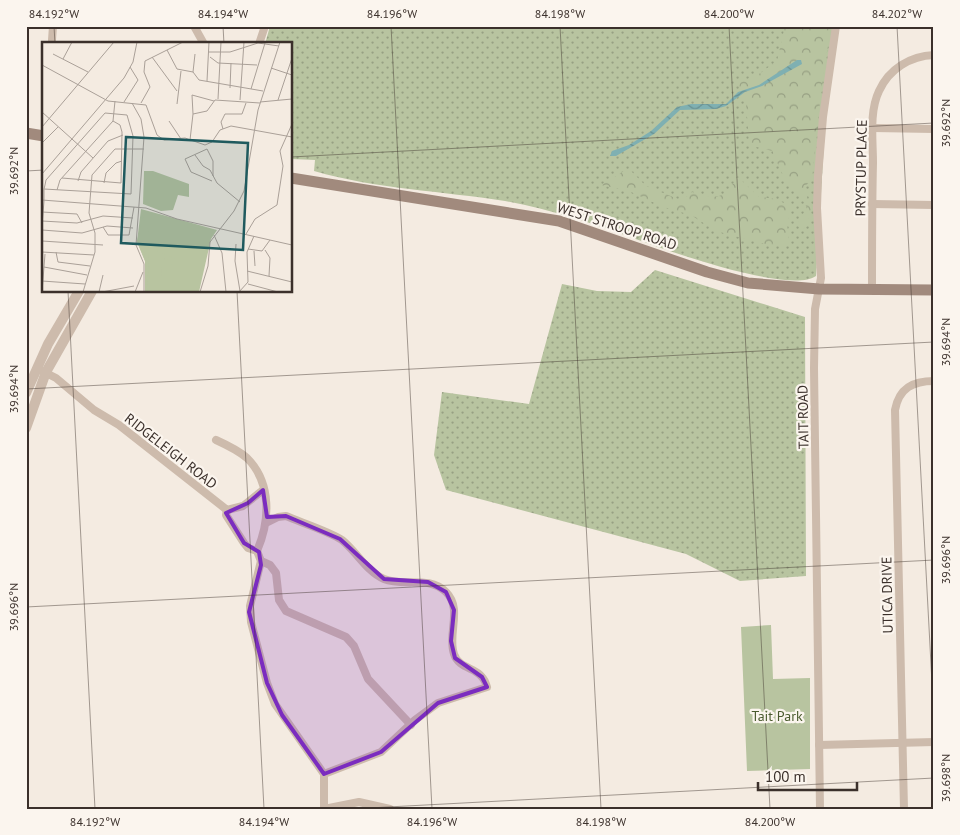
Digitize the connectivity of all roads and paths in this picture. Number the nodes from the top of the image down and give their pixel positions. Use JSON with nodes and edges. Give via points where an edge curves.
{"nodes":[{"id":1,"x":53,"y":26,"type":"edge"},
{"id":2,"x":194,"y":26,"type":"edge"},
{"id":3,"x":264,"y":26,"type":"edge"},
{"id":4,"x":836,"y":26,"type":"edge"},
{"id":5,"x":52,"y":40,"type":"dead end"},
{"id":6,"x":203,"y":42,"type":"edge"},
{"id":7,"x":260,"y":42,"type":"edge"},
{"id":8,"x":934,"y":55,"type":"edge"},
{"id":9,"x":873,"y":128,"type":"junction"},
{"id":10,"x":934,"y":128,"type":"edge"},
{"id":11,"x":26,"y":133,"type":"edge"},
{"id":12,"x":42,"y":136,"type":"edge"},
{"id":13,"x":292,"y":178,"type":"edge"},
{"id":14,"x":872,"y":204,"type":"junction"},
{"id":15,"x":934,"y":205,"type":"edge"},
{"id":16,"x":819,"y":289,"type":"junction"},
{"id":17,"x":872,"y":289,"type":"junction"},
{"id":18,"x":934,"y":290,"type":"edge"},
{"id":19,"x":78,"y":292,"type":"edge"},
{"id":20,"x":91,"y":292,"type":"edge"},
{"id":21,"x":36,"y":369,"type":"junction"},
{"id":22,"x":46,"y":372,"type":"junction"},
{"id":23,"x":934,"y":382,"type":"edge"},
{"id":24,"x":26,"y":394,"type":"edge"},
{"id":25,"x":26,"y":428,"type":"edge"},
{"id":26,"x":216,"y":440,"type":"dead end"},
{"id":27,"x":263,"y":490,"type":"junction"},
{"id":28,"x":227,"y":510,"type":"junction"},
{"id":29,"x":266,"y":523,"type":"junction"},
{"id":30,"x":256,"y":551,"type":"junction"},
{"id":31,"x":261,"y":561,"type":"junction"},
{"id":32,"x":411,"y":725,"type":"junction"},
{"id":33,"x":902,"y":742,"type":"junction"},
{"id":34,"x":934,"y":742,"type":"edge"},
{"id":35,"x":819,"y":744,"type":"junction"},
{"id":36,"x":324,"y":774,"type":"junction"},
{"id":37,"x":324,"y":809,"type":"edge"},
{"id":38,"x":390,"y":809,"type":"edge"},
{"id":39,"x":820,"y":809,"type":"edge"},
{"id":40,"x":904,"y":809,"type":"edge"}],
"edges":[{"from":1,"to":5,"type":"street"},
{"from":2,"to":6,"type":"street"},
{"from":3,"to":7,"type":"street"},
{"from":4,"to":16,"type":"street","name":"TAIT ROAD","via":[[819,158]]},
{"from":8,"to":9,"type":"street","name":"PRYSTUP PLACE","via":[[909,60],[892,72],[879,90]]},
{"from":9,"to":10,"type":"street"},
{"from":9,"to":14,"type":"street","name":"PRYSTUP PLACE"},
{"from":11,"to":12,"type":"main road"},
{"from":13,"to":16,"type":"main road","name":"WEST STROOP ROAD","via":[[532,215],[580,227],[728,278],[773,286]]},
{"from":14,"to":15,"type":"street"},
{"from":14,"to":17,"type":"street","name":"PRYSTUP PLACE"},
{"from":16,"to":17,"type":"main road","name":"WEST STROOP ROAD"},
{"from":16,"to":35,"type":"street","name":"TAIT ROAD","via":[[815,309],[814,368]]},
{"from":17,"to":18,"type":"main road","name":"WEST STROOP ROAD"},
{"from":19,"to":21,"type":"street"},
{"from":20,"to":22,"type":"street"},
{"from":21,"to":22,"type":"street","name":"RIDGELEIGH ROAD"},
{"from":21,"to":24,"type":"street"},
{"from":22,"to":25,"type":"street"},
{"from":22,"to":28,"type":"street","name":"RIDGELEIGH ROAD"},
{"from":23,"to":33,"type":"street","name":"UTICA DRIVE","via":[[920,381],[910,385],[898,397],[895,410]]},
{"from":26,"to":27,"type":"street","via":[[252,464]]},
{"from":27,"to":28,"type":"street","via":[[248,503]]},
{"from":27,"to":29,"type":"street","via":[[267,506]]},
{"from":28,"to":30,"type":"street","via":[[226,515],[244,543]]},
{"from":29,"to":30,"type":"street"},
{"from":29,"to":32,"type":"street","via":[[278,516],[286,516],[340,539],[384,579],[428,582],[446,592],[454,610],[453,653],[465,668],[482,677],[487,688],[438,704]]},
{"from":30,"to":31,"type":"street"},
{"from":31,"to":32,"type":"street","via":[[276,573],[279,600],[286,611],[346,637],[373,684]]},
{"from":31,"to":36,"type":"street","via":[[250,612],[267,683],[282,715]]},
{"from":32,"to":36,"type":"street","via":[[381,752]]},
{"from":33,"to":34,"type":"street"},
{"from":33,"to":35,"type":"street"},
{"from":33,"to":40,"type":"street","name":"UTICA DRIVE"},
{"from":35,"to":39,"type":"street","name":"TAIT ROAD"},
{"from":36,"to":37,"type":"street"},
{"from":37,"to":38,"type":"street","via":[[359,802]]}]}
